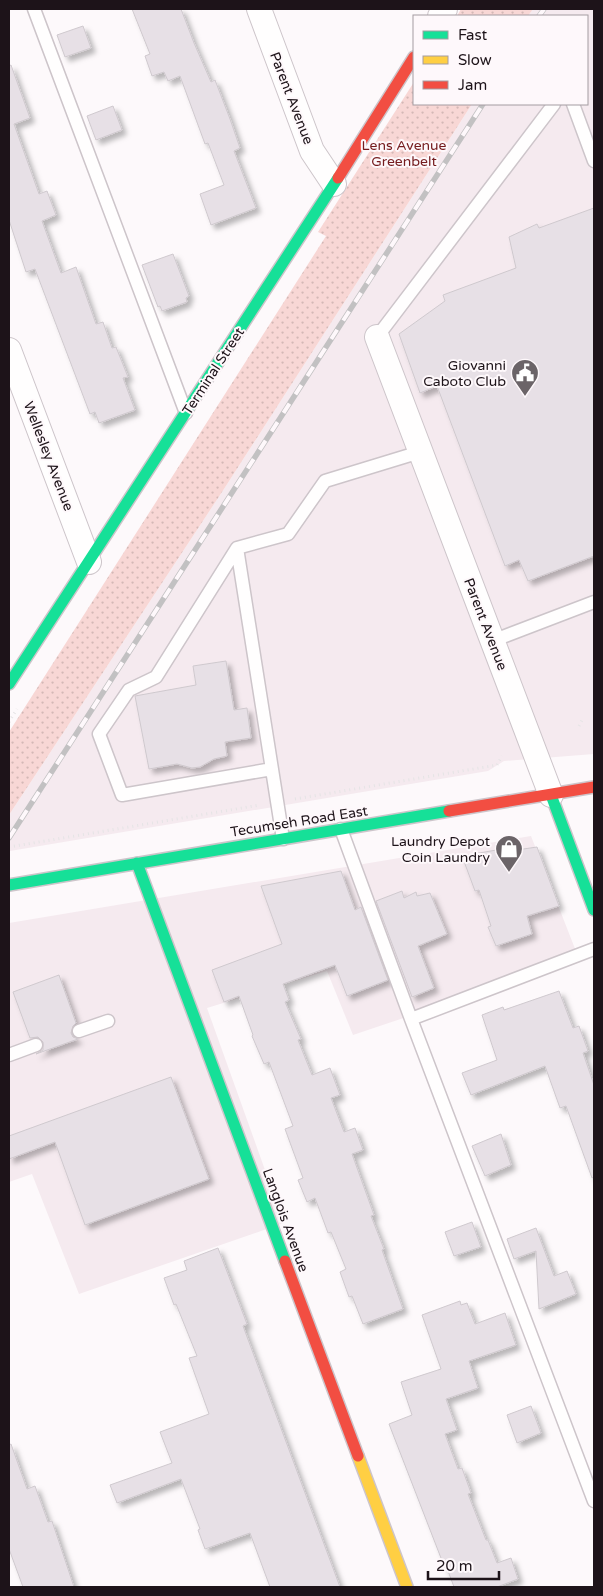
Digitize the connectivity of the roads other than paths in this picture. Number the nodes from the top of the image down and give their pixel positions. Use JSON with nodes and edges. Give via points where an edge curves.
{"nodes":[{"id":1,"x":34,"y":9,"type":"edge"},
{"id":2,"x":259,"y":9,"type":"edge"},
{"id":3,"x":413,"y":59,"type":"edge"},
{"id":4,"x":553,"y":105,"type":"edge"},
{"id":5,"x":573,"y":105,"type":"edge"},
{"id":6,"x":594,"y":161,"type":"edge"},
{"id":7,"x":334,"y":184,"type":"junction"},
{"id":8,"x":377,"y":337,"type":"joint"},
{"id":9,"x":9,"y":350,"type":"edge"},
{"id":10,"x":186,"y":413,"type":"junction"},
{"id":11,"x":420,"y":452,"type":"junction"},
{"id":12,"x":237,"y":548,"type":"junction"},
{"id":13,"x":89,"y":562,"type":"junction"},
{"id":14,"x":594,"y":602,"type":"edge"},
{"id":15,"x":492,"y":641,"type":"junction"},
{"id":16,"x":9,"y":684,"type":"edge"},
{"id":17,"x":272,"y":769,"type":"junction"},
{"id":18,"x":594,"y":787,"type":"edge"},
{"id":19,"x":551,"y":794,"type":"junction"},
{"id":20,"x":341,"y":830,"type":"junction"},
{"id":21,"x":283,"y":839,"type":"junction"},
{"id":22,"x":138,"y":863,"type":"junction"},
{"id":23,"x":9,"y":885,"type":"edge"},
{"id":24,"x":594,"y":910,"type":"edge"},
{"id":25,"x":594,"y":949,"type":"edge"},
{"id":26,"x":411,"y":1020,"type":"junction"},
{"id":27,"x":108,"y":1021,"type":"dead end"},
{"id":28,"x":79,"y":1031,"type":"dead end"},
{"id":29,"x":36,"y":1046,"type":"dead end"},
{"id":30,"x":9,"y":1055,"type":"edge"},
{"id":31,"x":594,"y":1501,"type":"edge"},
{"id":32,"x":407,"y":1587,"type":"edge"}],
"edges":[{"from":1,"to":10,"type":"lane"},
{"from":2,"to":7,"type":"street","name":"Parent Avenue","via":[[312,150]]},
{"from":3,"to":7,"type":"street","name":"Terminal Street"},
{"from":4,"to":8,"type":"lane"},
{"from":5,"to":6,"type":"lane"},
{"from":7,"to":10,"type":"street","name":"Terminal Street"},
{"from":8,"to":11,"type":"street","name":"Parent Avenue"},
{"from":9,"to":13,"type":"street","name":"Wellesley Avenue"},
{"from":10,"to":13,"type":"street","name":"Terminal Street"},
{"from":11,"to":12,"type":"lane","via":[[325,481],[288,534]]},
{"from":11,"to":15,"type":"street","name":"Parent Avenue"},
{"from":12,"to":17,"type":"lane"},
{"from":12,"to":17,"type":"lane","via":[[156,677],[129,690],[99,734],[122,795]]},
{"from":13,"to":16,"type":"street","name":"Terminal Street"},
{"from":14,"to":15,"type":"lane"},
{"from":15,"to":19,"type":"street","name":"Parent Avenue"},
{"from":17,"to":21,"type":"lane"},
{"from":18,"to":19,"type":"street","name":"Tecumseh Road East"},
{"from":19,"to":20,"type":"street","name":"Tecumseh Road East"},
{"from":19,"to":24,"type":"street","name":"Parent Avenue"},
{"from":20,"to":21,"type":"street","name":"Tecumseh Road East"},
{"from":20,"to":26,"type":"lane"},
{"from":21,"to":22,"type":"street","name":"Tecumseh Road East"},
{"from":22,"to":23,"type":"street","name":"Tecumseh Road East"},
{"from":22,"to":32,"type":"street","name":"Langlois Avenue"},
{"from":25,"to":26,"type":"lane"},
{"from":26,"to":31,"type":"lane"},
{"from":27,"to":28,"type":"lane"},
{"from":29,"to":30,"type":"lane"}]}
